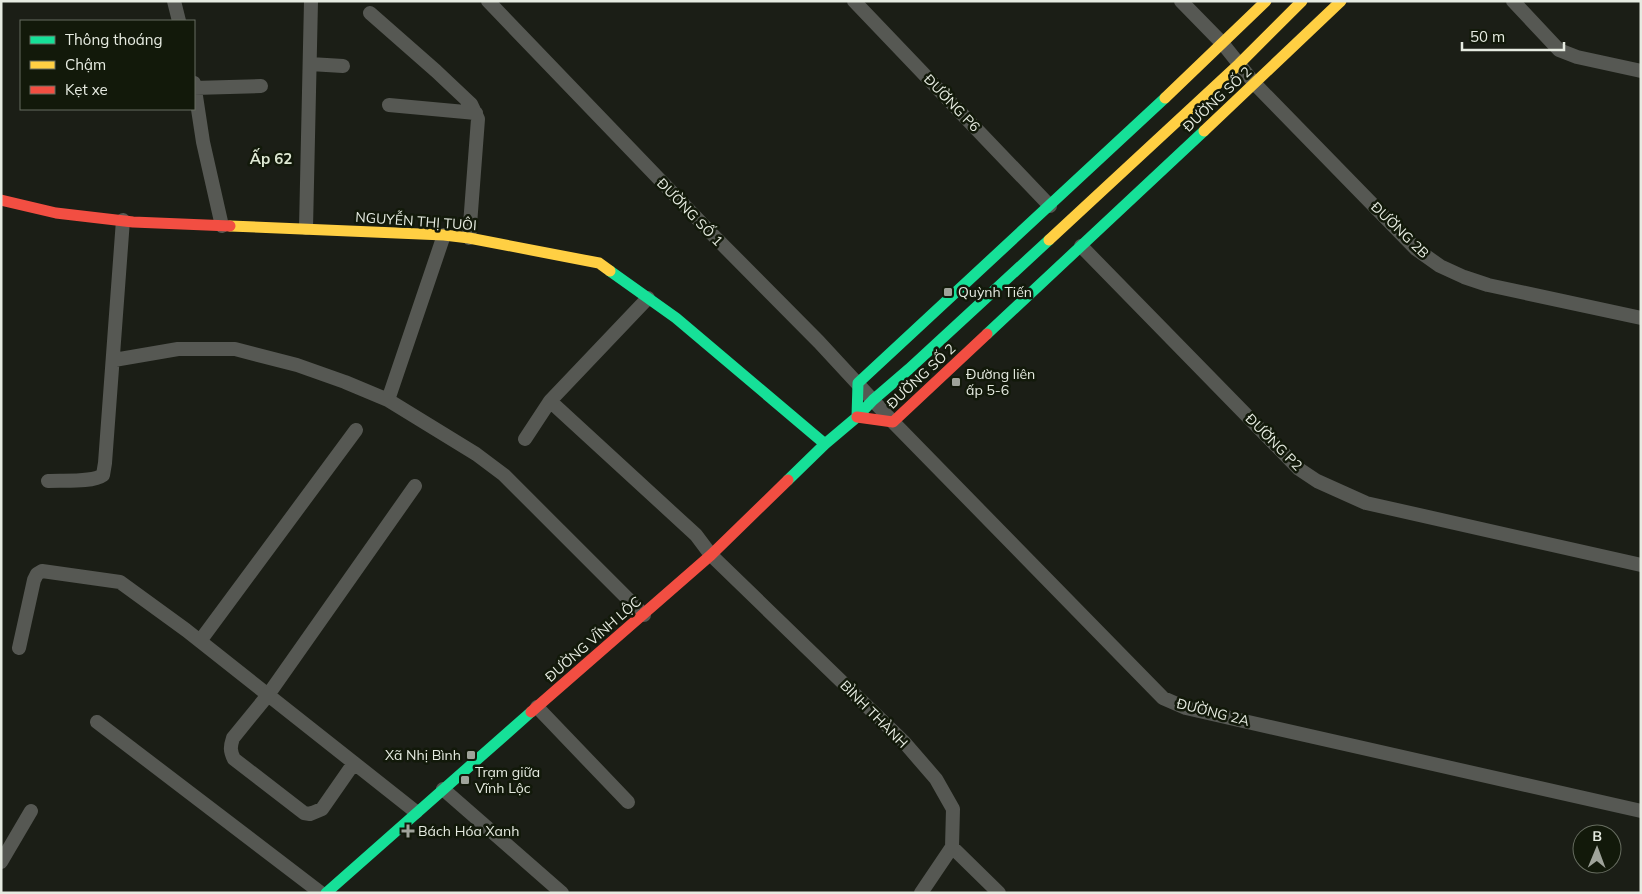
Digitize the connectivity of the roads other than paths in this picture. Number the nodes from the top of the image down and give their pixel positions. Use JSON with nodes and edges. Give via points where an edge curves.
{"nodes":[{"id":1,"x":174,"y":1,"type":"edge"},
{"id":2,"x":310,"y":1,"type":"edge"},
{"id":3,"x":488,"y":1,"type":"edge"},
{"id":4,"x":854,"y":1,"type":"edge"},
{"id":5,"x":1181,"y":1,"type":"edge"},
{"id":6,"x":1266,"y":1,"type":"edge"},
{"id":7,"x":1302,"y":1,"type":"edge"},
{"id":8,"x":1340,"y":1,"type":"edge"},
{"id":9,"x":1513,"y":1,"type":"edge"},
{"id":10,"x":370,"y":13,"type":"dead end"},
{"id":11,"x":179,"y":20,"type":"edge"},
{"id":12,"x":1223,"y":44,"type":"junction"},
{"id":13,"x":310,"y":64,"type":"junction"},
{"id":14,"x":1239,"y":64,"type":"junction"},
{"id":15,"x":343,"y":66,"type":"dead end"},
{"id":16,"x":1641,"y":71,"type":"edge"},
{"id":17,"x":1255,"y":84,"type":"junction"},
{"id":18,"x":195,"y":85,"type":"edge"},
{"id":19,"x":260,"y":86,"type":"dead end"},
{"id":20,"x":195,"y":91,"type":"edge"},
{"id":21,"x":389,"y":105,"type":"dead end"},
{"id":22,"x":476,"y":113,"type":"junction"},
{"id":23,"x":1,"y":200,"type":"edge"},
{"id":24,"x":1050,"y":206,"type":"junction"},
{"id":25,"x":123,"y":220,"type":"junction"},
{"id":26,"x":222,"y":226,"type":"junction"},
{"id":27,"x":306,"y":228,"type":"junction"},
{"id":28,"x":444,"y":235,"type":"junction"},
{"id":29,"x":469,"y":238,"type":"junction"},
{"id":30,"x":1081,"y":246,"type":"junction"},
{"id":31,"x":648,"y":298,"type":"junction"},
{"id":32,"x":1641,"y":318,"type":"edge"},
{"id":33,"x":114,"y":360,"type":"junction"},
{"id":34,"x":858,"y":383,"type":"junction"},
{"id":35,"x":388,"y":400,"type":"junction"},
{"id":36,"x":550,"y":400,"type":"junction"},
{"id":37,"x":873,"y":400,"type":"junction"},
{"id":38,"x":857,"y":417,"type":"junction"},
{"id":39,"x":893,"y":422,"type":"junction"},
{"id":40,"x":356,"y":430,"type":"dead end"},
{"id":41,"x":525,"y":439,"type":"dead end"},
{"id":42,"x":824,"y":444,"type":"junction"},
{"id":43,"x":48,"y":481,"type":"dead end"},
{"id":44,"x":415,"y":486,"type":"dead end"},
{"id":45,"x":711,"y":555,"type":"junction"},
{"id":46,"x":1641,"y":565,"type":"edge"},
{"id":47,"x":644,"y":615,"type":"junction"},
{"id":48,"x":200,"y":641,"type":"junction"},
{"id":49,"x":19,"y":648,"type":"dead end"},
{"id":50,"x":268,"y":695,"type":"junction"},
{"id":51,"x":537,"y":708,"type":"junction"},
{"id":52,"x":97,"y":722,"type":"dead end"},
{"id":53,"x":354,"y":763,"type":"junction"},
{"id":54,"x":443,"y":789,"type":"junction"},
{"id":55,"x":628,"y":802,"type":"dead end"},
{"id":56,"x":31,"y":811,"type":"dead end"},
{"id":57,"x":1641,"y":811,"type":"edge"},
{"id":58,"x":416,"y":812,"type":"junction"},
{"id":59,"x":952,"y":847,"type":"junction"},
{"id":60,"x":1,"y":862,"type":"edge"},
{"id":61,"x":321,"y":893,"type":"edge"},
{"id":62,"x":326,"y":893,"type":"edge"},
{"id":63,"x":562,"y":893,"type":"edge"},
{"id":64,"x":921,"y":893,"type":"edge"},
{"id":65,"x":1000,"y":893,"type":"edge"}],
"edges":[{"from":1,"to":11,"type":"street"},
{"from":2,"to":13,"type":"street"},
{"from":3,"to":34,"type":"street","name":"ĐƯỜNG SỐ 1"},
{"from":4,"to":24,"type":"street","name":"ĐƯỜNG P6"},
{"from":5,"to":12,"type":"street","name":"ĐƯỜNG 2B"},
{"from":6,"to":12,"type":"main road"},
{"from":7,"to":14,"type":"main road","name":"ĐƯỜNG SỐ 2"},
{"from":8,"to":17,"type":"main road","name":"ĐƯỜNG SỐ 2"},
{"from":9,"to":16,"type":"street","via":[[1559,50]]},
{"from":10,"to":22,"type":"street","via":[[471,104]]},
{"from":12,"to":14,"type":"street","name":"ĐƯỜNG 2B"},
{"from":12,"to":24,"type":"main road"},
{"from":13,"to":15,"type":"street"},
{"from":13,"to":27,"type":"street"},
{"from":14,"to":17,"type":"street","name":"ĐƯỜNG 2B"},
{"from":14,"to":37,"type":"main road","name":"ĐƯỜNG SỐ 2"},
{"from":17,"to":30,"type":"main road","name":"ĐƯỜNG SỐ 2"},
{"from":17,"to":32,"type":"street","name":"ĐƯỜNG 2B","via":[[1416,249],[1440,266],[1488,284]]},
{"from":18,"to":19,"type":"street"},
{"from":20,"to":26,"type":"street"},
{"from":21,"to":22,"type":"street"},
{"from":22,"to":29,"type":"street","via":[[477,152]]},
{"from":23,"to":25,"type":"main road","name":"NGUYỄN THỊ TUÔI","via":[[56,213]]},
{"from":24,"to":34,"type":"main road"},
{"from":25,"to":26,"type":"main road","name":"NGUYỄN THỊ TUÔI"},
{"from":25,"to":33,"type":"street"},
{"from":26,"to":27,"type":"main road","name":"NGUYỄN THỊ TUÔI"},
{"from":27,"to":28,"type":"main road","name":"NGUYỄN THỊ TUÔI"},
{"from":28,"to":29,"type":"main road","name":"NGUYỄN THỊ TUÔI"},
{"from":28,"to":35,"type":"street"},
{"from":29,"to":31,"type":"main road","name":"NGUYỄN THỊ TUÔI","via":[[599,263]]},
{"from":30,"to":39,"type":"main road","name":"ĐƯỜNG SỐ 2"},
{"from":30,"to":46,"type":"street","name":"ĐƯỜNG P2","via":[[1300,469],[1317,481],[1366,503]]},
{"from":31,"to":36,"type":"street"},
{"from":31,"to":42,"type":"main road","name":"NGUYỄN THỊ TUÔI"},
{"from":33,"to":35,"type":"street","via":[[178,349],[235,349],[297,364]]},
{"from":33,"to":43,"type":"street","via":[[103,475],[100,478]]},
{"from":34,"to":37,"type":"street","name":"ĐƯỜNG SỐ 1"},
{"from":34,"to":38,"type":"main road"},
{"from":35,"to":47,"type":"street","via":[[504,475]]},
{"from":36,"to":41,"type":"street"},
{"from":36,"to":45,"type":"street","name":"BÌNH THÀNH","via":[[696,535]]},
{"from":37,"to":38,"type":"main road","name":"ĐƯỜNG VĨNH LỘC"},
{"from":37,"to":39,"type":"street","name":"ĐƯỜNG SỐ 1"},
{"from":38,"to":39,"type":"main road","name":"ĐƯỜNG SỐ 2"},
{"from":38,"to":42,"type":"main road","name":"ĐƯỜNG VĨNH LỘC"},
{"from":39,"to":57,"type":"street","name":"ĐƯỜNG 2A","via":[[1162,698],[1186,708]]},
{"from":40,"to":48,"type":"street"},
{"from":42,"to":45,"type":"main road","name":"ĐƯỜNG VĨNH LỘC"},
{"from":44,"to":50,"type":"street"},
{"from":45,"to":47,"type":"main road","name":"ĐƯỜNG VĨNH LỘC"},
{"from":45,"to":59,"type":"street","name":"BÌNH THÀNH","via":[[901,739],[936,779],[953,809]]},
{"from":47,"to":51,"type":"main road","name":"ĐƯỜNG VĨNH LỘC"},
{"from":48,"to":49,"type":"street","via":[[120,582],[42,571],[34,580]]},
{"from":48,"to":50,"type":"street"},
{"from":50,"to":53,"type":"street"},
{"from":50,"to":53,"type":"street","via":[[233,738],[230,747],[234,759],[304,813],[310,814],[322,809]]},
{"from":51,"to":54,"type":"main road","name":"ĐƯỜNG VĨNH LỘC"},
{"from":51,"to":55,"type":"street"},
{"from":52,"to":61,"type":"street"},
{"from":53,"to":58,"type":"street"},
{"from":54,"to":58,"type":"main road","name":"ĐƯỜNG VĨNH LỘC"},
{"from":54,"to":63,"type":"street"},
{"from":56,"to":60,"type":"street"},
{"from":58,"to":62,"type":"main road","name":"ĐƯỜNG VĨNH LỘC"},
{"from":59,"to":64,"type":"street"},
{"from":59,"to":65,"type":"street"}]}
